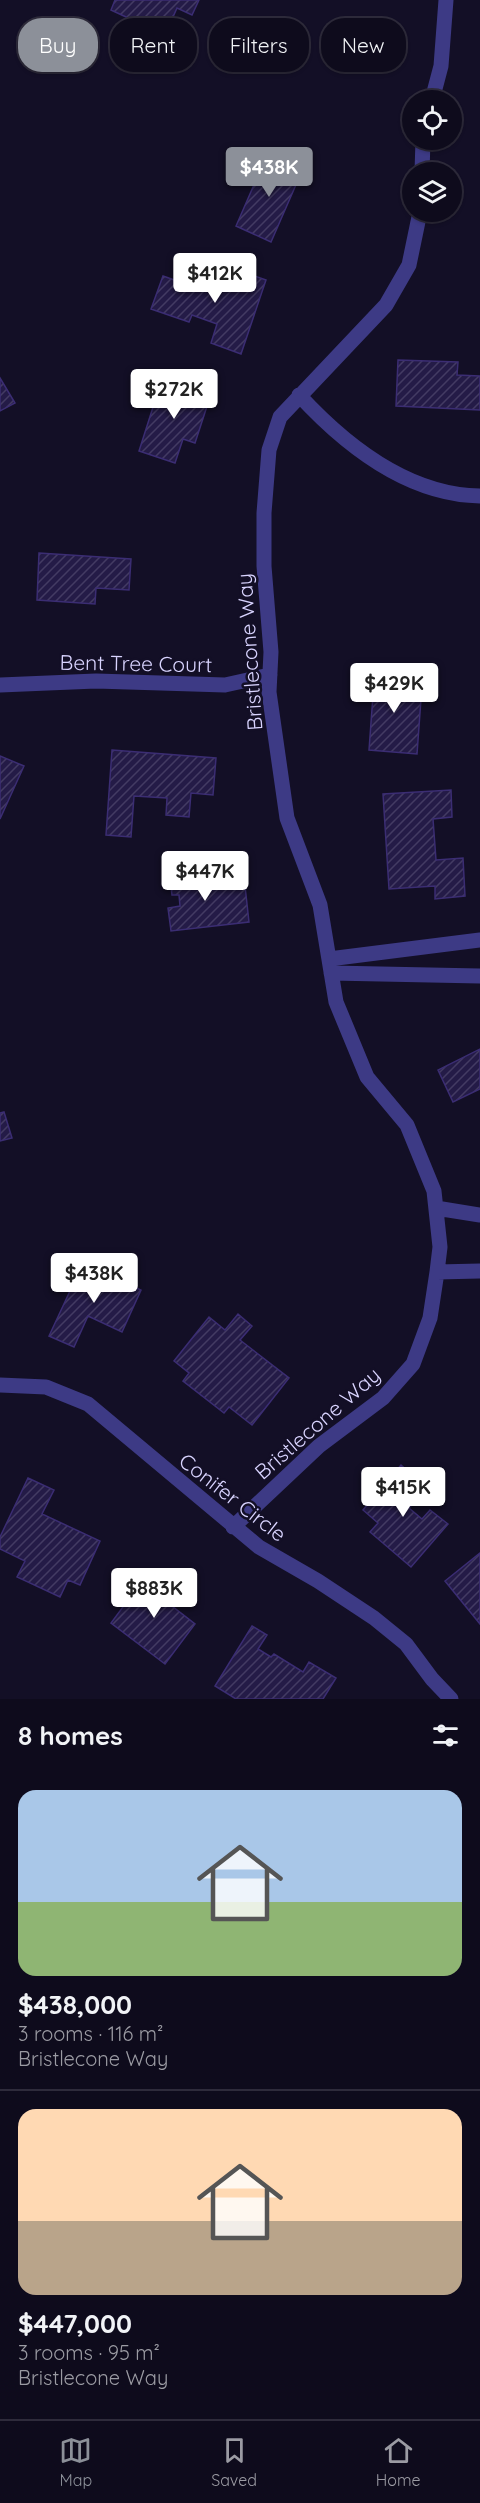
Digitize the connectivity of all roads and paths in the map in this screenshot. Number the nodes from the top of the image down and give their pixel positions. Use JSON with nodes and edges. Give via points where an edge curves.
{"nodes":[{"id":1,"x":446,"y":0,"type":"edge"},
{"id":2,"x":435,"y":90,"type":"edge"},
{"id":3,"x":418,"y":222,"type":"edge"},
{"id":4,"x":299,"y":395,"type":"junction"},
{"id":5,"x":480,"y":496,"type":"edge"},
{"id":6,"x":270,"y":675,"type":"junction"},
{"id":7,"x":0,"y":685,"type":"edge"},
{"id":8,"x":480,"y":940,"type":"edge"},
{"id":9,"x":330,"y":966,"type":"junction"},
{"id":10,"x":480,"y":976,"type":"edge"},
{"id":11,"x":436,"y":1208,"type":"junction"},
{"id":12,"x":480,"y":1215,"type":"edge"},
{"id":13,"x":480,"y":1271,"type":"edge"},
{"id":14,"x":437,"y":1272,"type":"junction"},
{"id":15,"x":0,"y":1385,"type":"edge"},
{"id":16,"x":233,"y":1527,"type":"junction"},
{"id":17,"x":452,"y":1699,"type":"edge"}],
"edges":[{"from":1,"to":2,"type":"street","via":[[441,66]]},
{"from":3,"to":4,"type":"street","name":"Bristlecone Way","via":[[409,265],[386,305]]},
{"from":4,"to":5,"type":"street","via":[[318,416],[385,468],[417,485]]},
{"from":4,"to":6,"type":"street","name":"Bristlecone Way","via":[[280,417],[269,450],[264,513]]},
{"from":6,"to":7,"type":"street","name":"Bent Tree Court","via":[[225,685],[96,681]]},
{"from":6,"to":9,"type":"street","name":"Bristlecone Way","via":[[287,818],[320,905]]},
{"from":8,"to":9,"type":"street"},
{"from":9,"to":10,"type":"street"},
{"from":9,"to":11,"type":"street","name":"Bristlecone Way","via":[[336,1002],[367,1077],[407,1125],[434,1191]]},
{"from":11,"to":12,"type":"street"},
{"from":11,"to":14,"type":"street","name":"Bristlecone Way","via":[[440,1247]]},
{"from":13,"to":14,"type":"street"},
{"from":14,"to":16,"type":"street","name":"Bristlecone Way","via":[[430,1318],[413,1364],[383,1398],[318,1446]]},
{"from":15,"to":16,"type":"street","name":"Conifer Circle","via":[[46,1386],[88,1404]]},
{"from":16,"to":17,"type":"street","name":"Conifer Circle","via":[[374,1618],[405,1644]]}]}
